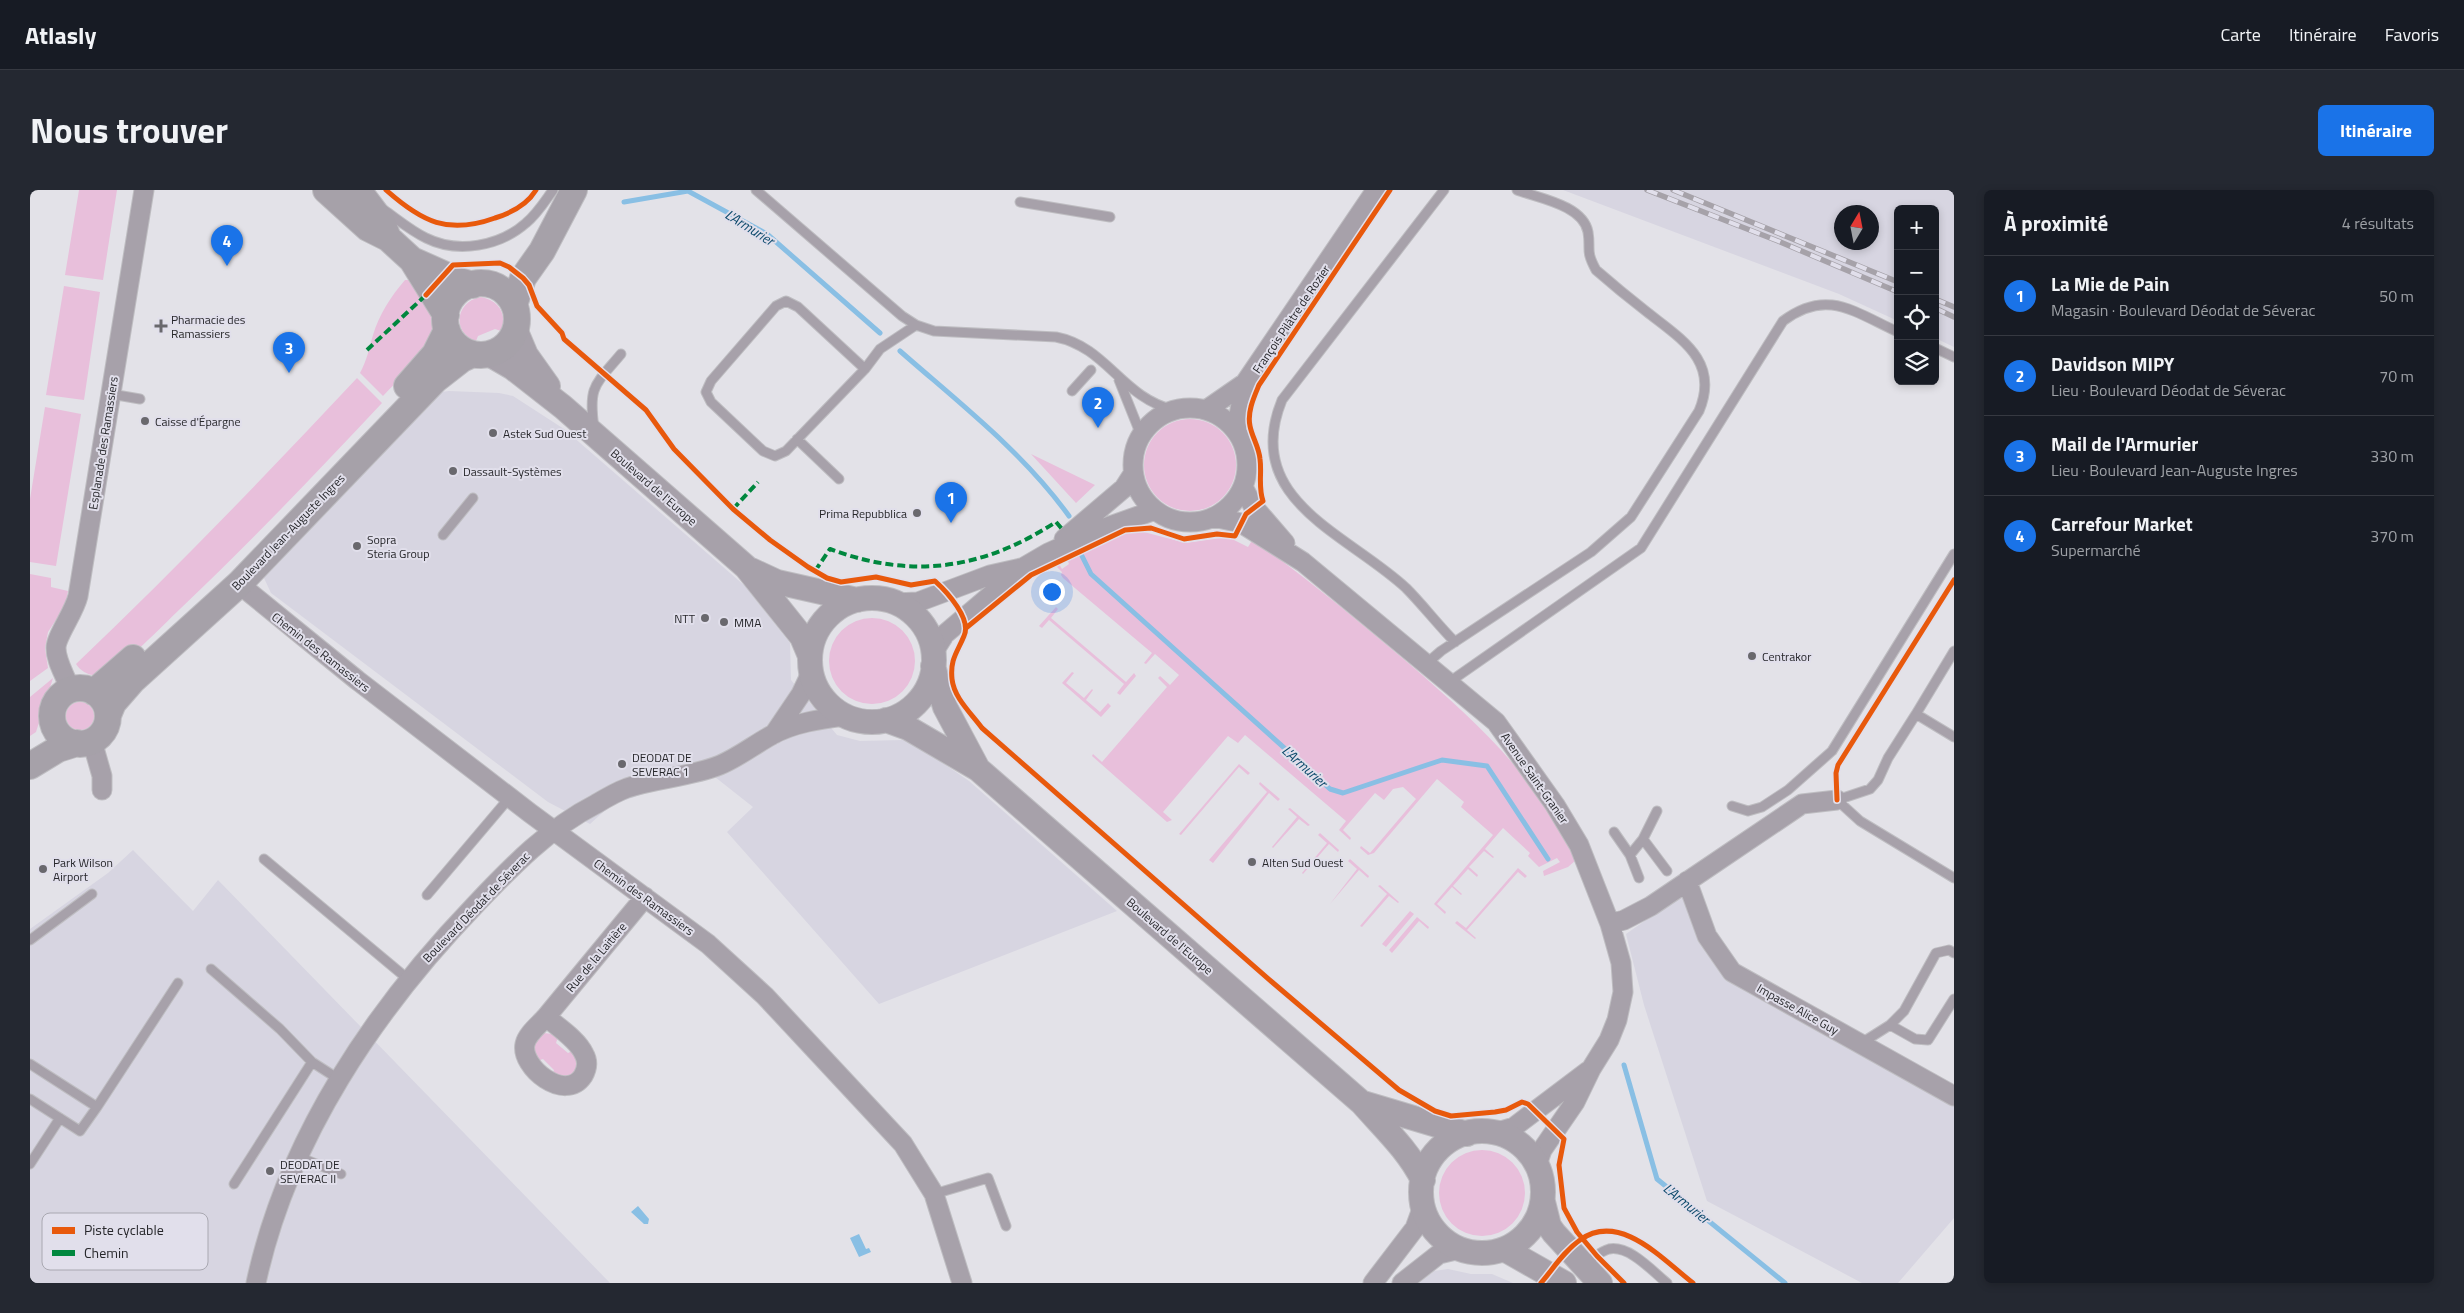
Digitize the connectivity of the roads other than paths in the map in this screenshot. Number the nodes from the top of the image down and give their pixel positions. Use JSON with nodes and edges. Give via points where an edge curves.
{"nodes":[{"id":1,"x":144,"y":190,"type":"edge"},
{"id":2,"x":326,"y":190,"type":"edge"},
{"id":3,"x":553,"y":190,"type":"edge"},
{"id":4,"x":574,"y":190,"type":"edge"},
{"id":5,"x":756,"y":190,"type":"edge"},
{"id":6,"x":1376,"y":190,"type":"edge"},
{"id":7,"x":1444,"y":190,"type":"edge"},
{"id":8,"x":1517,"y":190,"type":"edge"},
{"id":9,"x":364,"y":197,"type":"edge"},
{"id":10,"x":1020,"y":202,"type":"dead end"},
{"id":11,"x":559,"y":215,"type":"junction"},
{"id":12,"x":1110,"y":216,"type":"dead end"},
{"id":13,"x":388,"y":238,"type":"junction"},
{"id":14,"x":412,"y":260,"type":"junction"},
{"id":15,"x":478,"y":284,"type":"junction"},
{"id":16,"x":515,"y":317,"type":"junction"},
{"id":17,"x":446,"y":323,"type":"junction"},
{"id":18,"x":916,"y":325,"type":"junction"},
{"id":19,"x":1894,"y":330,"type":"edge"},
{"id":20,"x":1939,"y":350,"type":"edge"},
{"id":21,"x":481,"y":354,"type":"junction"},
{"id":22,"x":621,"y":354,"type":"dead end"},
{"id":23,"x":1954,"y":357,"type":"edge"},
{"id":24,"x":865,"y":369,"type":"junction"},
{"id":25,"x":1091,"y":370,"type":"dead end"},
{"id":26,"x":1118,"y":378,"type":"junction"},
{"id":27,"x":1245,"y":383,"type":"junction"},
{"id":28,"x":1072,"y":391,"type":"dead end"},
{"id":29,"x":111,"y":394,"type":"junction"},
{"id":30,"x":140,"y":399,"type":"dead end"},
{"id":31,"x":563,"y":407,"type":"junction"},
{"id":32,"x":1174,"y":410,"type":"junction"},
{"id":33,"x":1206,"y":410,"type":"junction"},
{"id":34,"x":1236,"y":431,"type":"junction"},
{"id":35,"x":1141,"y":435,"type":"junction"},
{"id":36,"x":596,"y":436,"type":"junction"},
{"id":37,"x":797,"y":439,"type":"junction"},
{"id":38,"x":1134,"y":474,"type":"junction"},
{"id":39,"x":839,"y":479,"type":"dead end"},
{"id":40,"x":1243,"y":487,"type":"junction"},
{"id":41,"x":474,"y":498,"type":"dead end"},
{"id":42,"x":1155,"y":510,"type":"junction"},
{"id":43,"x":1213,"y":517,"type":"junction"},
{"id":44,"x":443,"y":534,"type":"dead end"},
{"id":45,"x":1048,"y":553,"type":"junction"},
{"id":46,"x":1954,"y":554,"type":"edge"},
{"id":47,"x":1303,"y":562,"type":"junction"},
{"id":48,"x":746,"y":567,"type":"junction"},
{"id":49,"x":1024,"y":567,"type":"junction"},
{"id":50,"x":238,"y":584,"type":"junction"},
{"id":51,"x":857,"y":600,"type":"junction"},
{"id":52,"x":895,"y":603,"type":"junction"},
{"id":53,"x":1455,"y":642,"type":"junction"},
{"id":54,"x":1954,"y":651,"type":"edge"},
{"id":55,"x":933,"y":660,"type":"junction"},
{"id":56,"x":1426,"y":664,"type":"junction"},
{"id":57,"x":811,"y":665,"type":"junction"},
{"id":58,"x":1448,"y":682,"type":"junction"},
{"id":59,"x":82,"y":691,"type":"junction"},
{"id":60,"x":1916,"y":714,"type":"junction"},
{"id":61,"x":108,"y":715,"type":"junction"},
{"id":62,"x":844,"y":716,"type":"junction"},
{"id":63,"x":52,"y":717,"type":"junction"},
{"id":64,"x":886,"y":720,"type":"junction"},
{"id":65,"x":774,"y":734,"type":"junction"},
{"id":66,"x":1954,"y":737,"type":"edge"},
{"id":67,"x":84,"y":742,"type":"junction"},
{"id":68,"x":30,"y":746,"type":"edge"},
{"id":69,"x":30,"y":766,"type":"edge"},
{"id":70,"x":978,"y":769,"type":"junction"},
{"id":71,"x":102,"y":790,"type":"dead end"},
{"id":72,"x":510,"y":797,"type":"junction"},
{"id":73,"x":1837,"y":800,"type":"junction"},
{"id":74,"x":1732,"y":806,"type":"dead end"},
{"id":75,"x":1657,"y":811,"type":"dead end"},
{"id":76,"x":554,"y":830,"type":"junction"},
{"id":77,"x":1614,"y":832,"type":"dead end"},
{"id":78,"x":1642,"y":838,"type":"junction"},
{"id":79,"x":1630,"y":856,"type":"junction"},
{"id":80,"x":264,"y":859,"type":"dead end"},
{"id":81,"x":1667,"y":871,"type":"dead end"},
{"id":82,"x":1639,"y":878,"type":"dead end"},
{"id":83,"x":1954,"y":878,"type":"edge"},
{"id":84,"x":1687,"y":881,"type":"junction"},
{"id":85,"x":92,"y":894,"type":"dead end"},
{"id":86,"x":427,"y":895,"type":"dead end"},
{"id":87,"x":645,"y":897,"type":"junction"},
{"id":88,"x":1610,"y":924,"type":"junction"},
{"id":89,"x":30,"y":940,"type":"edge"},
{"id":90,"x":1954,"y":953,"type":"edge"},
{"id":91,"x":211,"y":969,"type":"dead end"},
{"id":92,"x":409,"y":980,"type":"junction"},
{"id":93,"x":178,"y":983,"type":"dead end"},
{"id":94,"x":1954,"y":1000,"type":"edge"},
{"id":95,"x":546,"y":1017,"type":"dead end"},
{"id":96,"x":1890,"y":1024,"type":"junction"},
{"id":97,"x":1860,"y":1044,"type":"junction"},
{"id":98,"x":312,"y":1062,"type":"junction"},
{"id":99,"x":30,"y":1064,"type":"edge"},
{"id":100,"x":1591,"y":1069,"type":"junction"},
{"id":101,"x":340,"y":1080,"type":"junction"},
{"id":102,"x":1954,"y":1096,"type":"edge"},
{"id":103,"x":30,"y":1099,"type":"edge"},
{"id":104,"x":1362,"y":1103,"type":"junction"},
{"id":105,"x":97,"y":1107,"type":"junction"},
{"id":106,"x":60,"y":1118,"type":"junction"},
{"id":107,"x":1494,"y":1133,"type":"junction"},
{"id":108,"x":1467,"y":1134,"type":"junction"},
{"id":109,"x":299,"y":1157,"type":"junction"},
{"id":110,"x":30,"y":1164,"type":"edge"},
{"id":111,"x":1537,"y":1165,"type":"junction"},
{"id":112,"x":341,"y":1174,"type":"dead end"},
{"id":113,"x":1423,"y":1180,"type":"junction"},
{"id":114,"x":234,"y":1184,"type":"dead end"},
{"id":115,"x":934,"y":1194,"type":"junction"},
{"id":116,"x":1543,"y":1202,"type":"junction"},
{"id":117,"x":1423,"y":1206,"type":"junction"},
{"id":118,"x":1006,"y":1226,"type":"dead end"},
{"id":119,"x":1460,"y":1249,"type":"junction"},
{"id":120,"x":1504,"y":1249,"type":"junction"},
{"id":121,"x":1582,"y":1266,"type":"junction"},
{"id":122,"x":256,"y":1283,"type":"edge"},
{"id":123,"x":962,"y":1283,"type":"edge"},
{"id":124,"x":1373,"y":1283,"type":"edge"},
{"id":125,"x":1402,"y":1283,"type":"edge"},
{"id":126,"x":1564,"y":1283,"type":"edge"},
{"id":127,"x":1600,"y":1283,"type":"edge"},
{"id":128,"x":1667,"y":1283,"type":"edge"}],
"edges":[{"from":1,"to":29,"type":"street","name":"Esplanade des Ramassiers"},
{"from":2,"to":13,"type":"main road","via":[[368,228]]},
{"from":3,"to":9,"type":"lane","via":[[527,222],[493,242],[459,246],[425,238]]},
{"from":4,"to":11,"type":"main road"},
{"from":5,"to":18,"type":"lane"},
{"from":6,"to":27,"type":"street"},
{"from":7,"to":53,"type":"lane","via":[[1282,400],[1277,411],[1274,450],[1282,482],[1300,507],[1406,588]]},
{"from":8,"to":53,"type":"lane","via":[[1565,207],[1581,218],[1588,231],[1588,254],[1596,270],[1688,344],[1702,368],[1704,395],[1699,411],[1631,517],[1612,536]]},
{"from":9,"to":13,"type":"main road","via":[[382,222]]},
{"from":10,"to":12,"type":"lane"},
{"from":11,"to":15,"type":"main road","via":[[509,268]]},
{"from":11,"to":16,"type":"main road","via":[[542,250],[523,278]]},
{"from":13,"to":14,"type":"main road"},
{"from":14,"to":15,"type":"main road","via":[[459,281]]},
{"from":14,"to":17,"type":"main road"},
{"from":15,"to":16,"type":"main road","via":[[501,290]]},
{"from":15,"to":17,"type":"main road","via":[[464,288],[452,299]]},
{"from":16,"to":21,"type":"main road","via":[[506,345]]},
{"from":16,"to":31,"type":"street","name":"Boulevard de l'Europe","via":[[526,355]]},
{"from":17,"to":21,"type":"main road","via":[[457,346]]},
{"from":17,"to":59,"type":"main road","name":"Boulevard Jean-Auguste Ingres","via":[[434,354],[422,370],[232,569]]},
{"from":18,"to":24,"type":"lane","via":[[880,349]]},
{"from":18,"to":26,"type":"lane","via":[[934,331],[1073,340],[1094,354]]},
{"from":19,"to":58,"type":"lane","via":[[1830,304],[1806,306],[1783,321],[1641,548]]},
{"from":20,"to":23,"type":"lane"},
{"from":21,"to":31,"type":"street","name":"Boulevard de l'Europe","via":[[513,368]]},
{"from":21,"to":50,"type":"main road","name":"Boulevard Jean-Auguste Ingres","via":[[462,358],[435,380]]},
{"from":22,"to":36,"type":"lane","via":[[598,381],[592,395]]},
{"from":24,"to":37,"type":"lane"},
{"from":24,"to":37,"type":"lane","via":[[798,307],[786,301],[776,306],[711,381],[706,392],[711,402],[768,454],[781,454]]},
{"from":25,"to":28,"type":"lane"},
{"from":26,"to":32,"type":"lane","via":[[1148,401]]},
{"from":26,"to":35,"type":"lane"},
{"from":27,"to":33,"type":"street"},
{"from":27,"to":34,"type":"street"},
{"from":29,"to":30,"type":"lane"},
{"from":29,"to":59,"type":"street","name":"Esplanade des Ramassiers","via":[[78,596],[56,644],[57,654]]},
{"from":31,"to":36,"type":"street","name":"Boulevard de l'Europe"},
{"from":32,"to":33,"type":"street"},
{"from":32,"to":35,"type":"street","via":[[1155,419]]},
{"from":33,"to":34,"type":"street","via":[[1222,417]]},
{"from":34,"to":40,"type":"street","via":[[1246,451]]},
{"from":35,"to":38,"type":"street","via":[[1134,452]]},
{"from":36,"to":48,"type":"street","name":"Boulevard de l'Europe"},
{"from":37,"to":39,"type":"lane"},
{"from":38,"to":42,"type":"street","via":[[1141,494]]},
{"from":38,"to":45,"type":"street","via":[[1124,488]]},
{"from":40,"to":43,"type":"street","via":[[1233,503]]},
{"from":40,"to":47,"type":"street","name":"Avenue Saint-Granier","via":[[1253,506]]},
{"from":41,"to":44,"type":"lane"},
{"from":42,"to":43,"type":"street","via":[[1177,521],[1202,521]]},
{"from":42,"to":45,"type":"street"},
{"from":43,"to":47,"type":"street","name":"Avenue Saint-Granier","via":[[1240,523]]},
{"from":45,"to":49,"type":"street"},
{"from":46,"to":74,"type":"lane","via":[[1832,751],[1788,790],[1762,807],[1748,810]]},
{"from":47,"to":56,"type":"street","name":"Avenue Saint-Granier"},
{"from":48,"to":51,"type":"street","name":"Boulevard de l'Europe","via":[[777,582]]},
{"from":48,"to":57,"type":"street","name":"Boulevard de l'Europe","via":[[802,637]]},
{"from":49,"to":52,"type":"street","via":[[990,575],[918,602]]},
{"from":49,"to":55,"type":"street","via":[[945,634]]},
{"from":50,"to":61,"type":"main road","name":"Boulevard Jean-Auguste Ingres","via":[[133,680],[113,703]]},
{"from":50,"to":72,"type":"street","name":"Chemin des Ramassiers"},
{"from":51,"to":52,"type":"street","name":"Boulevard de l'Europe"},
{"from":51,"to":57,"type":"street","name":"Boulevard de l'Europe","via":[[839,608],[824,621],[817,632]]},
{"from":52,"to":55,"type":"street","name":"Boulevard de l'Europe","via":[[918,619],[928,635]]},
{"from":53,"to":56,"type":"lane"},
{"from":54,"to":60,"type":"lane"},
{"from":55,"to":64,"type":"street","name":"Boulevard de l'Europe","via":[[928,684],[919,701],[898,716]]},
{"from":55,"to":70,"type":"street","name":"Boulevard de l'Europe","via":[[945,707]]},
{"from":56,"to":58,"type":"street","name":"Avenue Saint-Granier"},
{"from":57,"to":62,"type":"street","name":"Boulevard de l'Europe","via":[[814,684],[826,702]]},
{"from":57,"to":65,"type":"street","name":"Boulevard Déodat de Séverac","via":[[801,694]]},
{"from":58,"to":88,"type":"street","name":"Avenue Saint-Granier","via":[[1496,722],[1556,805],[1579,845]]},
{"from":59,"to":61,"type":"main road","via":[[102,698]]},
{"from":59,"to":63,"type":"main road","via":[[57,701]]},
{"from":60,"to":66,"type":"lane"},
{"from":60,"to":73,"type":"lane","via":[[1870,789]]},
{"from":61,"to":67,"type":"main road","via":[[104,731]]},
{"from":62,"to":64,"type":"street","name":"Boulevard de l'Europe","via":[[872,722]]},
{"from":62,"to":65,"type":"street","name":"Boulevard Déodat de Séverac","via":[[821,719]]},
{"from":63,"to":67,"type":"main road","via":[[63,738]]},
{"from":63,"to":68,"type":"main road","via":[[45,732]]},
{"from":64,"to":70,"type":"street","name":"Boulevard de l'Europe","via":[[908,728]]},
{"from":65,"to":76,"type":"street","name":"Boulevard Déodat de Séverac","via":[[720,765],[627,788]]},
{"from":67,"to":69,"type":"main road","via":[[58,749]]},
{"from":67,"to":71,"type":"street","via":[[102,776]]},
{"from":70,"to":104,"type":"street","name":"Boulevard de l'Europe"},
{"from":72,"to":76,"type":"street","name":"Chemin des Ramassiers"},
{"from":72,"to":86,"type":"lane"},
{"from":73,"to":83,"type":"lane","via":[[1860,820]]},
{"from":73,"to":84,"type":"street","via":[[1802,804]]},
{"from":75,"to":78,"type":"lane"},
{"from":76,"to":87,"type":"street","name":"Chemin des Ramassiers"},
{"from":76,"to":92,"type":"street","name":"Boulevard Déodat de Séverac","via":[[479,900]]},
{"from":77,"to":79,"type":"lane"},
{"from":78,"to":79,"type":"lane"},
{"from":78,"to":81,"type":"lane"},
{"from":79,"to":82,"type":"lane"},
{"from":80,"to":92,"type":"lane"},
{"from":84,"to":88,"type":"street","via":[[1651,906]]},
{"from":84,"to":97,"type":"street","name":"Impasse Alice Guy","via":[[1707,936],[1732,972]]},
{"from":85,"to":89,"type":"lane"},
{"from":87,"to":95,"type":"street","name":"Rue de la Laitière"},
{"from":87,"to":115,"type":"street","name":"Chemin des Ramassiers","via":[[708,944],[766,996],[903,1144]]},
{"from":88,"to":100,"type":"street","name":"Avenue Saint-Granier","via":[[1621,963],[1623,992],[1609,1040]]},
{"from":90,"to":96,"type":"lane","via":[[1949,950],[1936,953],[1904,1011]]},
{"from":91,"to":98,"type":"lane"},
{"from":92,"to":101,"type":"street","name":"Boulevard Déodat de Séverac"},
{"from":93,"to":105,"type":"lane"},
{"from":94,"to":96,"type":"lane","via":[[1928,1040],[1915,1039]]},
{"from":96,"to":97,"type":"lane"},
{"from":97,"to":102,"type":"street","name":"Impasse Alice Guy"},
{"from":98,"to":101,"type":"lane"},
{"from":98,"to":114,"type":"lane"},
{"from":99,"to":105,"type":"lane"},
{"from":100,"to":107,"type":"street","name":"Avenue Saint-Granier","via":[[1514,1127]]},
{"from":100,"to":111,"type":"street","name":"Avenue Saint-Granier","via":[[1575,1102],[1542,1150]]},
{"from":101,"to":109,"type":"street","name":"Boulevard Déodat de Séverac"},
{"from":103,"to":106,"type":"lane"},
{"from":104,"to":108,"type":"street","name":"Boulevard de l'Europe"},
{"from":104,"to":113,"type":"street","name":"Boulevard de l'Europe","via":[[1404,1148]]},
{"from":105,"to":106,"type":"lane","via":[[80,1131]]},
{"from":106,"to":110,"type":"lane"},
{"from":107,"to":108,"type":"street"},
{"from":107,"to":111,"type":"street","via":[[1519,1144]]},
{"from":108,"to":113,"type":"street","via":[[1443,1146],[1434,1156]]},
{"from":109,"to":112,"type":"lane"},
{"from":109,"to":122,"type":"street","name":"Boulevard Déodat de Séverac","via":[[276,1216]]},
{"from":111,"to":116,"type":"street"},
{"from":113,"to":117,"type":"street"},
{"from":115,"to":118,"type":"lane","via":[[988,1178]]},
{"from":115,"to":123,"type":"street","name":"Chemin des Ramassiers"},
{"from":116,"to":120,"type":"street","via":[[1530,1231]]},
{"from":116,"to":121,"type":"street","via":[[1549,1226]]},
{"from":117,"to":119,"type":"street","via":[[1437,1232]]},
{"from":117,"to":124,"type":"street","via":[[1415,1228]]},
{"from":119,"to":120,"type":"street","via":[[1482,1253]]},
{"from":119,"to":125,"type":"street","via":[[1439,1254]]},
{"from":120,"to":126,"type":"street"},
{"from":121,"to":127,"type":"street"},
{"from":121,"to":128,"type":"lane","via":[[1609,1249],[1619,1249]]}]}
